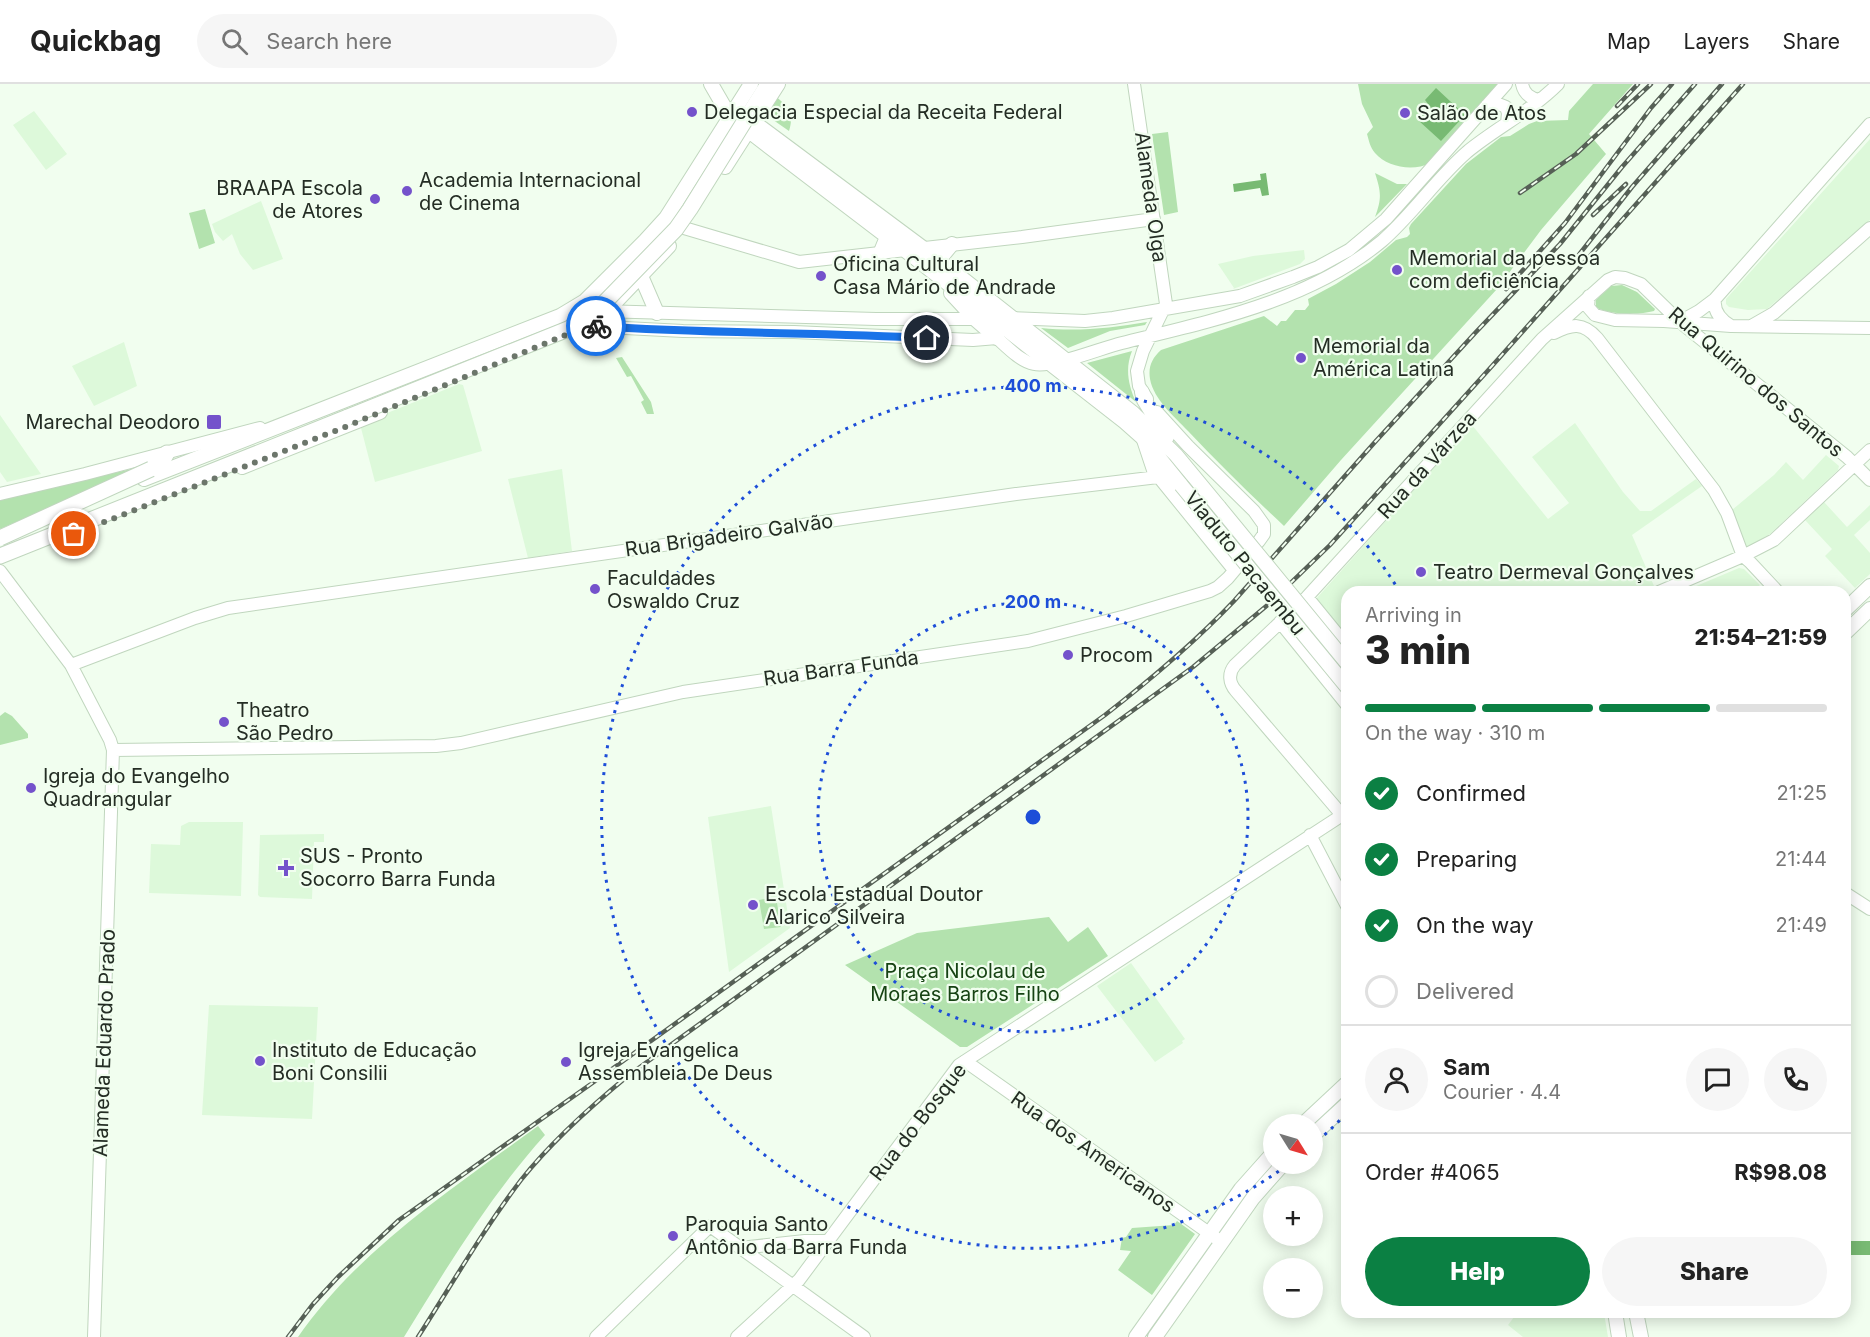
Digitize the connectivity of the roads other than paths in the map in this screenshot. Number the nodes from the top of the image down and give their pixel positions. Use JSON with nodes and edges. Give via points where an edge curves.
{"nodes":[{"id":1,"x":711,"y":84,"type":"edge"},
{"id":2,"x":721,"y":84,"type":"edge"},
{"id":3,"x":751,"y":84,"type":"edge"},
{"id":4,"x":758,"y":84,"type":"edge"},
{"id":5,"x":768,"y":84,"type":"edge"},
{"id":6,"x":778,"y":84,"type":"edge"},
{"id":7,"x":1134,"y":84,"type":"edge"},
{"id":8,"x":1506,"y":84,"type":"edge"},
{"id":9,"x":1522,"y":84,"type":"edge"},
{"id":10,"x":1558,"y":84,"type":"edge"},
{"id":11,"x":1539,"y":100,"type":"junction"},
{"id":12,"x":1487,"y":105,"type":"junction"},
{"id":13,"x":1508,"y":123,"type":"junction"},
{"id":14,"x":1870,"y":124,"type":"edge"},
{"id":15,"x":1154,"y":219,"type":"junction"},
{"id":16,"x":684,"y":228,"type":"junction"},
{"id":17,"x":1870,"y":228,"type":"edge"},
{"id":18,"x":887,"y":237,"type":"junction"},
{"id":19,"x":952,"y":244,"type":"junction"},
{"id":20,"x":923,"y":249,"type":"junction"},
{"id":21,"x":906,"y":251,"type":"junction"},
{"id":22,"x":880,"y":254,"type":"junction"},
{"id":23,"x":935,"y":265,"type":"junction"},
{"id":24,"x":641,"y":276,"type":"junction"},
{"id":25,"x":944,"y":281,"type":"junction"},
{"id":26,"x":1641,"y":284,"type":"joint"},
{"id":27,"x":1589,"y":296,"type":"junction"},
{"id":28,"x":1715,"y":299,"type":"junction"},
{"id":29,"x":580,"y":305,"type":"junction"},
{"id":30,"x":1188,"y":305,"type":"junction"},
{"id":31,"x":1782,"y":306,"type":"junction"},
{"id":32,"x":1165,"y":309,"type":"junction"},
{"id":33,"x":606,"y":312,"type":"junction"},
{"id":34,"x":657,"y":313,"type":"junction"},
{"id":35,"x":784,"y":316,"type":"junction"},
{"id":36,"x":993,"y":318,"type":"junction"},
{"id":37,"x":1012,"y":318,"type":"junction"},
{"id":38,"x":975,"y":319,"type":"junction"},
{"id":39,"x":1615,"y":320,"type":"junction"},
{"id":40,"x":1680,"y":322,"type":"junction"},
{"id":41,"x":587,"y":326,"type":"junction"},
{"id":42,"x":1731,"y":326,"type":"junction"},
{"id":43,"x":1752,"y":326,"type":"junction"},
{"id":44,"x":1191,"y":327,"type":"junction"},
{"id":45,"x":1805,"y":327,"type":"junction"},
{"id":46,"x":1870,"y":328,"type":"edge"},
{"id":47,"x":784,"y":332,"type":"junction"},
{"id":48,"x":1151,"y":336,"type":"junction"},
{"id":49,"x":997,"y":338,"type":"junction"},
{"id":50,"x":1597,"y":338,"type":"junction"},
{"id":51,"x":1542,"y":339,"type":"junction"},
{"id":52,"x":1066,"y":360,"type":"junction"},
{"id":53,"x":1050,"y":364,"type":"junction"},
{"id":54,"x":1142,"y":392,"type":"junction"},
{"id":55,"x":288,"y":422,"type":"junction"},
{"id":56,"x":1143,"y":438,"type":"junction"},
{"id":57,"x":1870,"y":450,"type":"edge"},
{"id":58,"x":166,"y":453,"type":"junction"},
{"id":59,"x":1176,"y":455,"type":"junction"},
{"id":60,"x":1855,"y":464,"type":"junction"},
{"id":61,"x":1158,"y":477,"type":"junction"},
{"id":62,"x":1870,"y":480,"type":"edge"},
{"id":63,"x":1181,"y":485,"type":"junction"},
{"id":64,"x":0,"y":494,"type":"edge"},
{"id":65,"x":0,"y":538,"type":"edge"},
{"id":66,"x":0,"y":546,"type":"edge"},
{"id":67,"x":0,"y":556,"type":"edge"},
{"id":68,"x":1743,"y":556,"type":"junction"},
{"id":69,"x":0,"y":564,"type":"edge"},
{"id":70,"x":1234,"y":570,"type":"junction"},
{"id":71,"x":0,"y":571,"type":"edge"},
{"id":72,"x":1673,"y":586,"type":"edge"},
{"id":73,"x":1772,"y":586,"type":"edge"},
{"id":74,"x":1870,"y":586,"type":"edge"},
{"id":75,"x":1306,"y":597,"type":"junction"},
{"id":76,"x":1851,"y":604,"type":"edge"},
{"id":77,"x":1870,"y":609,"type":"edge"},
{"id":78,"x":1280,"y":622,"type":"junction"},
{"id":79,"x":1331,"y":627,"type":"junction"},
{"id":80,"x":1851,"y":627,"type":"edge"},
{"id":81,"x":1341,"y":639,"type":"edge"},
{"id":82,"x":1302,"y":650,"type":"junction"},
{"id":83,"x":1341,"y":656,"type":"edge"},
{"id":84,"x":71,"y":664,"type":"junction"},
{"id":85,"x":1341,"y":680,"type":"edge"},
{"id":86,"x":1341,"y":698,"type":"edge"},
{"id":87,"x":112,"y":750,"type":"junction"},
{"id":88,"x":1341,"y":810,"type":"edge"},
{"id":89,"x":1341,"y":817,"type":"edge"},
{"id":90,"x":1310,"y":836,"type":"junction"},
{"id":91,"x":1341,"y":895,"type":"edge"},
{"id":92,"x":1851,"y":897,"type":"edge"},
{"id":93,"x":1870,"y":909,"type":"edge"},
{"id":94,"x":964,"y":1060,"type":"junction"},
{"id":95,"x":1341,"y":1089,"type":"edge"},
{"id":96,"x":1341,"y":1109,"type":"edge"},
{"id":97,"x":1314,"y":1114,"type":"edge"},
{"id":98,"x":1323,"y":1126,"type":"edge"},
{"id":99,"x":1263,"y":1164,"type":"edge"},
{"id":100,"x":1274,"y":1174,"type":"edge"},
{"id":101,"x":1210,"y":1233,"type":"junction"},
{"id":102,"x":804,"y":1241,"type":"junction"},
{"id":103,"x":828,"y":1241,"type":"junction"},
{"id":104,"x":1222,"y":1242,"type":"junction"},
{"id":105,"x":740,"y":1248,"type":"junction"},
{"id":106,"x":813,"y":1261,"type":"junction"},
{"id":107,"x":793,"y":1286,"type":"junction"},
{"id":108,"x":1616,"y":1318,"type":"edge"},
{"id":109,"x":1637,"y":1318,"type":"edge"},
{"id":110,"x":94,"y":1337,"type":"edge"},
{"id":111,"x":596,"y":1337,"type":"edge"},
{"id":112,"x":738,"y":1337,"type":"edge"},
{"id":113,"x":864,"y":1337,"type":"edge"},
{"id":114,"x":1137,"y":1337,"type":"edge"},
{"id":115,"x":1155,"y":1337,"type":"edge"},
{"id":116,"x":1619,"y":1337,"type":"edge"},
{"id":117,"x":1641,"y":1337,"type":"edge"}],
"edges":[{"from":1,"to":2,"type":"main road","via":[[732,110]]},
{"from":3,"to":29,"type":"main road","via":[[666,218]]},
{"from":4,"to":66,"type":"highway","via":[[667,224],[577,314]]},
{"from":5,"to":67,"type":"highway","bridge":true,"via":[[676,229],[578,324]]},
{"from":6,"to":16,"type":"main road"},
{"from":7,"to":15,"type":"street","name":"Alameda Olga"},
{"from":8,"to":12,"type":"street"},
{"from":9,"to":11,"type":"street","via":[[1525,93]]},
{"from":10,"to":11,"type":"street"},
{"from":11,"to":13,"type":"street"},
{"from":12,"to":13,"type":"street","via":[[1506,107]]},
{"from":12,"to":30,"type":"street","via":[[1397,207],[1349,250],[1267,287]]},
{"from":13,"to":44,"type":"street","via":[[1457,162],[1369,250],[1295,292]]},
{"from":14,"to":28,"type":"street"},
{"from":15,"to":19,"type":"street"},
{"from":15,"to":32,"type":"street","name":"Alameda Olga"},
{"from":16,"to":22,"type":"street","via":[[799,262]]},
{"from":16,"to":24,"type":"main road"},
{"from":17,"to":31,"type":"street"},
{"from":18,"to":20,"type":"main road","via":[[756,130]]},
{"from":18,"to":21,"type":"main road"},
{"from":18,"to":22,"type":"main road"},
{"from":19,"to":20,"type":"street"},
{"from":19,"to":23,"type":"main road"},
{"from":20,"to":21,"type":"street"},
{"from":20,"to":23,"type":"main road"},
{"from":21,"to":22,"type":"street"},
{"from":21,"to":23,"type":"main road"},
{"from":23,"to":25,"type":"main road"},
{"from":23,"to":37,"type":"main road"},
{"from":24,"to":33,"type":"main road"},
{"from":24,"to":34,"type":"main road"},
{"from":25,"to":36,"type":"main road","name":"Viaduto Pacaembu"},
{"from":25,"to":38,"type":"main road","via":[[953,297]]},
{"from":26,"to":27,"type":"street","name":"Rua da Várzea","via":[[1615,277]]},
{"from":26,"to":40,"type":"street","name":"Rua Quirino dos Santos"},
{"from":27,"to":39,"type":"street","via":[[1588,307],[1595,315]]},
{"from":27,"to":51,"type":"street","name":"Rua da Várzea"},
{"from":28,"to":40,"type":"street"},
{"from":28,"to":42,"type":"street","via":[[1718,315]]},
{"from":29,"to":33,"type":"street"},
{"from":29,"to":55,"type":"main road"},
{"from":30,"to":32,"type":"street"},
{"from":30,"to":44,"type":"street","via":[[1187,320]]},
{"from":31,"to":43,"type":"street"},
{"from":31,"to":45,"type":"street","via":[[1789,318]]},
{"from":32,"to":37,"type":"street","via":[[1098,320]]},
{"from":32,"to":48,"type":"street"},
{"from":33,"to":34,"type":"street"},
{"from":33,"to":41,"type":"main road"},
{"from":34,"to":35,"type":"street"},
{"from":35,"to":38,"type":"street"},
{"from":35,"to":47,"type":"street","via":[[791,325]]},
{"from":36,"to":37,"type":"street"},
{"from":36,"to":38,"type":"street"},
{"from":36,"to":53,"type":"main road","name":"Viaduto Pacaembu"},
{"from":37,"to":52,"type":"main road"},
{"from":38,"to":49,"type":"main road"},
{"from":39,"to":40,"type":"street"},
{"from":39,"to":50,"type":"street","via":[[1600,325]]},
{"from":40,"to":42,"type":"street"},
{"from":40,"to":60,"type":"street","name":"Rua Quirino dos Santos"},
{"from":41,"to":47,"type":"street"},
{"from":41,"to":69,"type":"main road"},
{"from":42,"to":43,"type":"street"},
{"from":43,"to":45,"type":"street"},
{"from":44,"to":48,"type":"street"},
{"from":45,"to":46,"type":"street"},
{"from":47,"to":49,"type":"street"},
{"from":48,"to":52,"type":"street"},
{"from":48,"to":54,"type":"street","via":[[1137,371]]},
{"from":49,"to":53,"type":"street","via":[[1032,364]]},
{"from":50,"to":51,"type":"street","via":[[1579,326],[1564,328]]},
{"from":50,"to":68,"type":"street","via":[[1721,501]]},
{"from":51,"to":75,"type":"street","name":"Rua da Várzea"},
{"from":52,"to":53,"type":"street"},
{"from":52,"to":59,"type":"main road","via":[[1133,413]]},
{"from":53,"to":56,"type":"main road","name":"Viaduto Pacaembu"},
{"from":54,"to":59,"type":"main road"},
{"from":54,"to":70,"type":"street","name":"Rua Barra Funda","via":[[1176,434],[1261,520],[1262,538]]},
{"from":55,"to":58,"type":"street"},
{"from":55,"to":65,"type":"main road"},
{"from":56,"to":61,"type":"street"},
{"from":56,"to":63,"type":"main road","name":"Viaduto Pacaembu"},
{"from":57,"to":60,"type":"street"},
{"from":58,"to":64,"type":"street"},
{"from":58,"to":65,"type":"highway","bridge":true,"via":[[161,464]]},
{"from":59,"to":83,"type":"main road","name":"Viaduto Pacaembu","bridge":true},
{"from":60,"to":62,"type":"street","name":"Rua Quirino dos Santos"},
{"from":60,"to":68,"type":"street","via":[[1774,540]]},
{"from":61,"to":63,"type":"street","name":"Rua Brigadeiro Galvão"},
{"from":61,"to":70,"type":"street"},
{"from":61,"to":84,"type":"street","name":"Rua Brigadeiro Galvão","via":[[824,521],[228,608]]},
{"from":63,"to":85,"type":"main road","name":"Viaduto Pacaembu","bridge":true},
{"from":68,"to":72,"type":"street"},
{"from":68,"to":73,"type":"street"},
{"from":70,"to":87,"type":"street","name":"Rua Barra Funda","via":[[1210,591],[1039,639],[683,692],[461,743]]},
{"from":71,"to":84,"type":"street"},
{"from":74,"to":76,"type":"main road"},
{"from":75,"to":78,"type":"street","name":"Rua da Várzea"},
{"from":75,"to":79,"type":"street"},
{"from":77,"to":80,"type":"main road"},
{"from":78,"to":82,"type":"street"},
{"from":78,"to":88,"type":"street","name":"Rua da Várzea","via":[[1232,668],[1230,680],[1236,692]]},
{"from":79,"to":81,"type":"street"},
{"from":79,"to":82,"type":"street"},
{"from":82,"to":86,"type":"street"},
{"from":84,"to":87,"type":"street"},
{"from":87,"to":110,"type":"street","name":"Alameda Eduardo Prado"},
{"from":89,"to":90,"type":"street","name":"Rua do Bosque"},
{"from":90,"to":91,"type":"street"},
{"from":90,"to":94,"type":"street","name":"Rua do Bosque"},
{"from":92,"to":93,"type":"street"},
{"from":94,"to":101,"type":"street","name":"Rua dos Americanos"},
{"from":94,"to":103,"type":"street","name":"Rua do Bosque"},
{"from":95,"to":97,"type":"main road"},
{"from":96,"to":98,"type":"main road"},
{"from":99,"to":101,"type":"main road"},
{"from":100,"to":104,"type":"main road"},
{"from":101,"to":104,"type":"street","name":"Rua dos Americanos"},
{"from":101,"to":114,"type":"main road"},
{"from":102,"to":103,"type":"street"},
{"from":102,"to":105,"type":"street"},
{"from":102,"to":106,"type":"street","via":[[815,1249]]},
{"from":103,"to":106,"type":"street","name":"Rua do Bosque"},
{"from":104,"to":115,"type":"main road"},
{"from":105,"to":107,"type":"street"},
{"from":105,"to":111,"type":"street","via":[[710,1226]]},
{"from":106,"to":107,"type":"street","name":"Rua do Bosque"},
{"from":107,"to":112,"type":"street","name":"Rua do Bosque"},
{"from":107,"to":113,"type":"street"},
{"from":108,"to":116,"type":"main road"},
{"from":109,"to":117,"type":"main road"}]}
